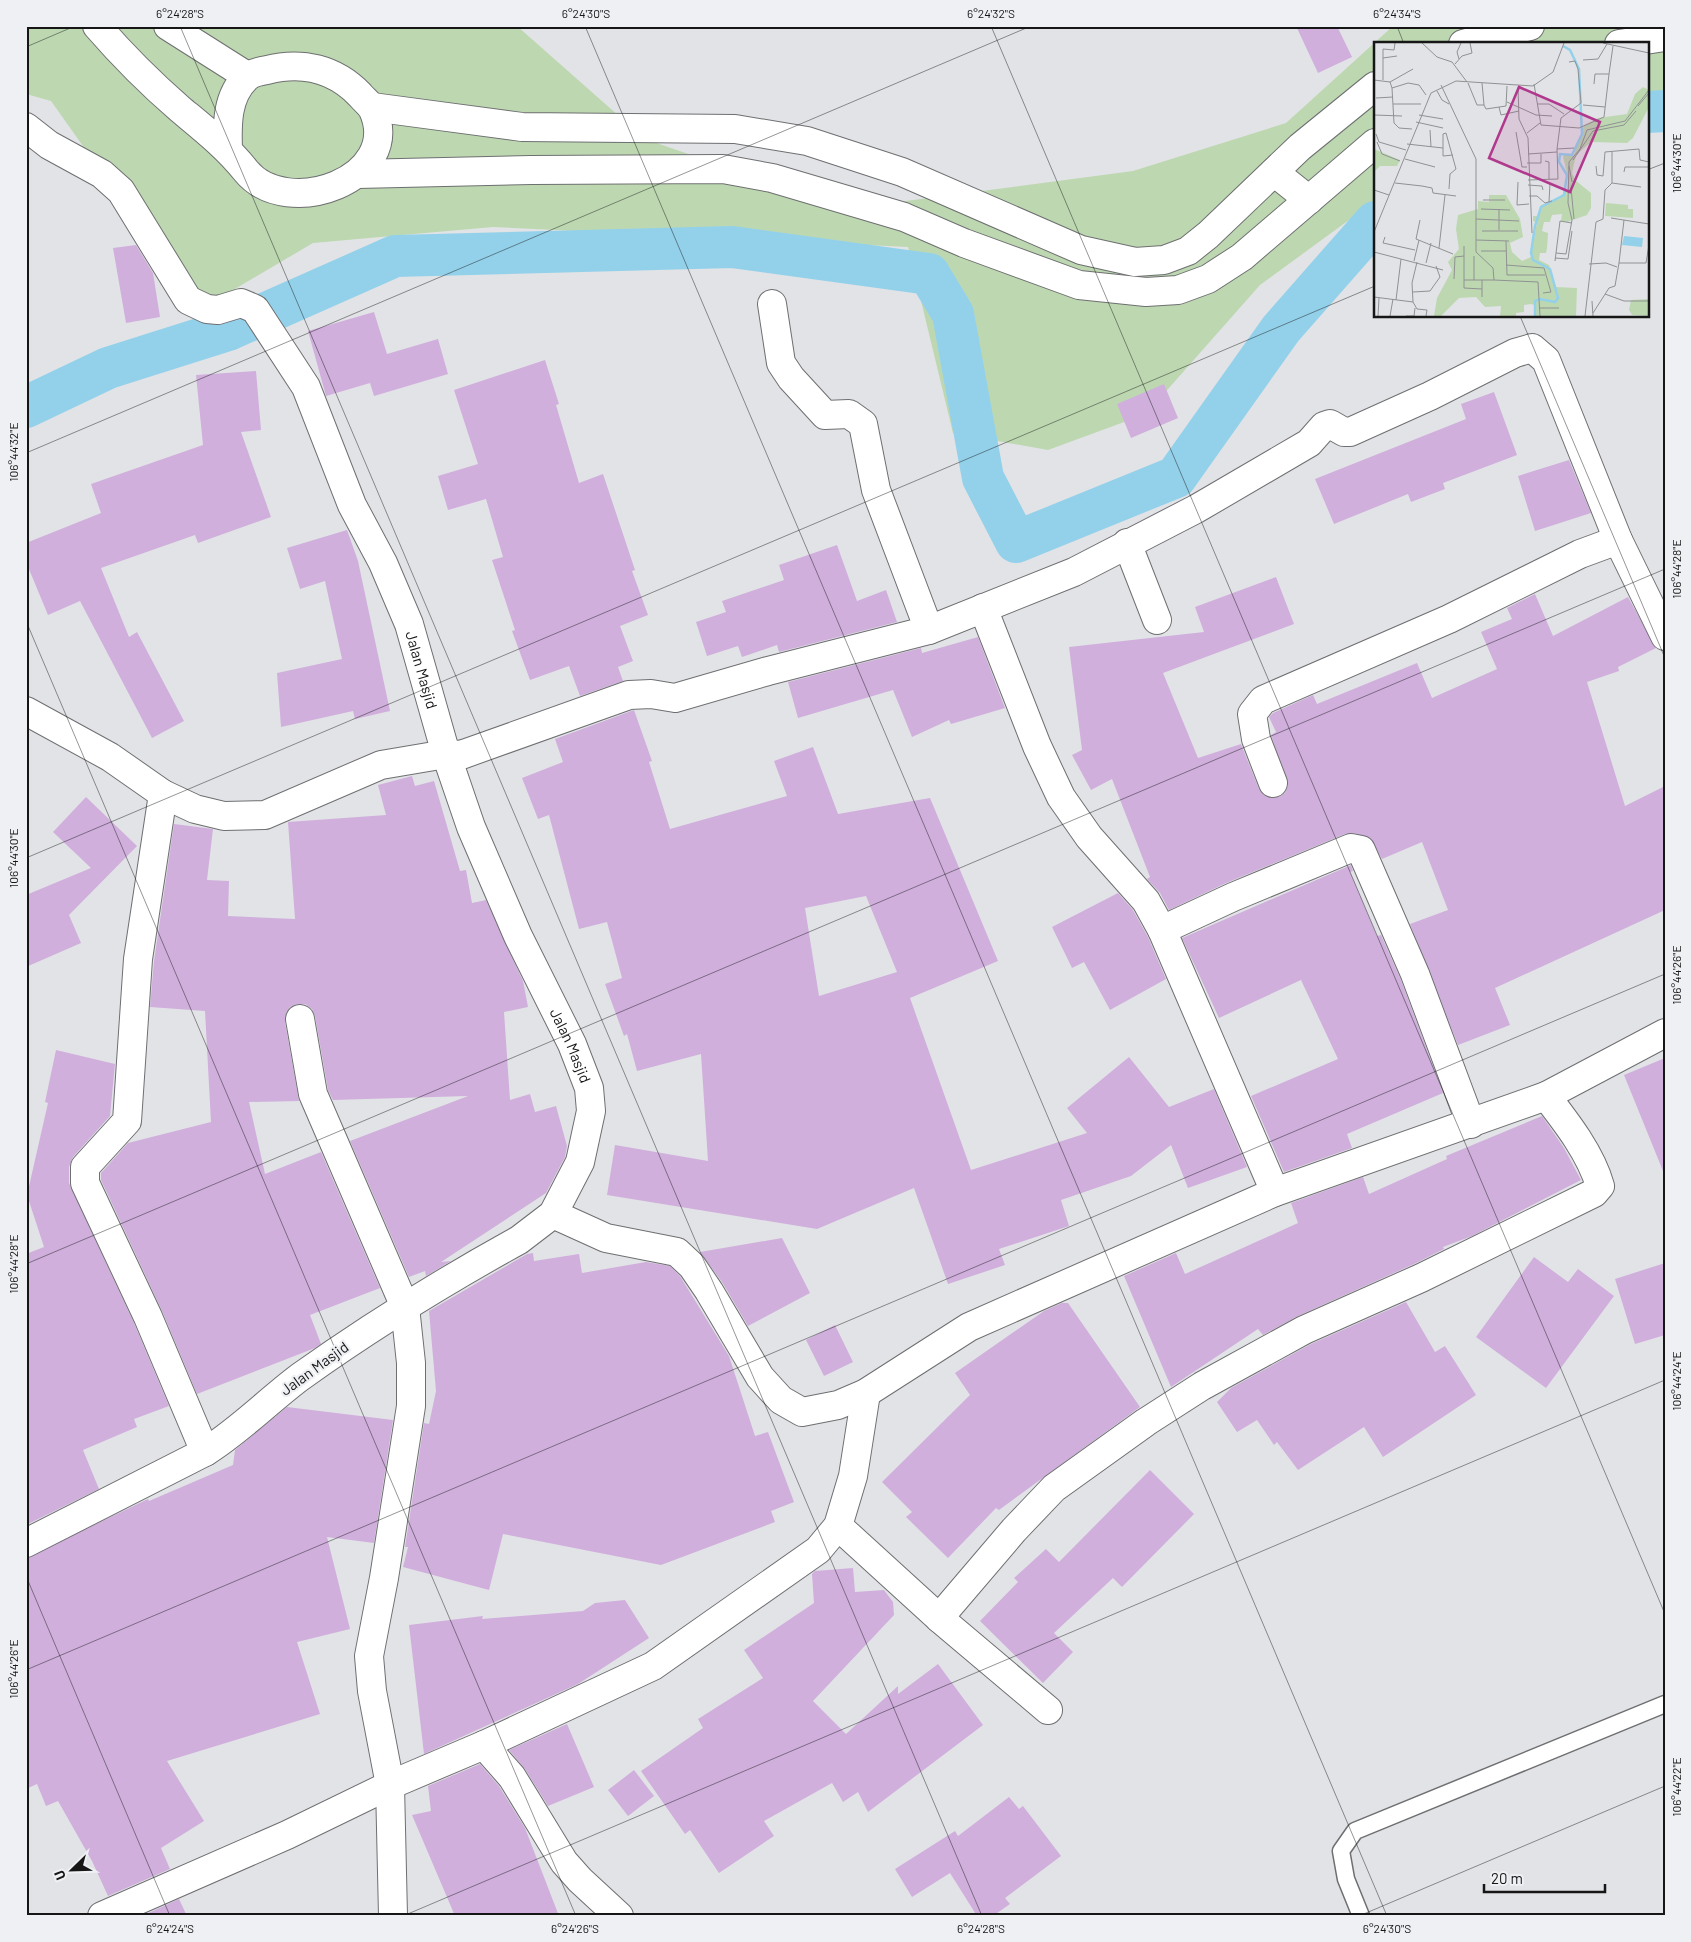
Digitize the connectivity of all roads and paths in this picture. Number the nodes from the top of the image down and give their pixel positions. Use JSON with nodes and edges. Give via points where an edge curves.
{"nodes":[{"id":1,"x":97,"y":26,"type":"edge"},
{"id":2,"x":168,"y":26,"type":"edge"},
{"id":3,"x":1530,"y":26,"type":"edge"},
{"id":4,"x":1665,"y":37,"type":"edge"},
{"id":5,"x":1470,"y":42,"type":"edge"},
{"id":6,"x":1632,"y":42,"type":"edge"},
{"id":7,"x":247,"y":76,"type":"junction"},
{"id":8,"x":1374,"y":87,"type":"edge"},
{"id":9,"x":372,"y":107,"type":"junction"},
{"id":10,"x":26,"y":127,"type":"edge"},
{"id":11,"x":1374,"y":144,"type":"edge"},
{"id":12,"x":228,"y":149,"type":"junction"},
{"id":13,"x":1274,"y":172,"type":"junction"},
{"id":14,"x":357,"y":174,"type":"junction"},
{"id":15,"x":1309,"y":200,"type":"junction"},
{"id":16,"x":772,"y":304,"type":"dead end"},
{"id":17,"x":1618,"y":540,"type":"junction"},
{"id":18,"x":1127,"y":544,"type":"junction"},
{"id":19,"x":983,"y":608,"type":"junction"},
{"id":20,"x":1158,"y":620,"type":"dead end"},
{"id":21,"x":929,"y":630,"type":"junction"},
{"id":22,"x":1665,"y":636,"type":"edge"},
{"id":23,"x":26,"y":711,"type":"edge"},
{"id":24,"x":446,"y":754,"type":"junction"},
{"id":25,"x":1274,"y":783,"type":"dead end"},
{"id":26,"x":163,"y":794,"type":"junction"},
{"id":27,"x":1162,"y":930,"type":"junction"},
{"id":28,"x":300,"y":1019,"type":"dead end"},
{"id":29,"x":1665,"y":1033,"type":"edge"},
{"id":30,"x":1546,"y":1096,"type":"junction"},
{"id":31,"x":1471,"y":1124,"type":"junction"},
{"id":32,"x":1276,"y":1192,"type":"junction"},
{"id":33,"x":553,"y":1214,"type":"junction"},
{"id":34,"x":405,"y":1307,"type":"junction"},
{"id":35,"x":866,"y":1393,"type":"junction"},
{"id":36,"x":204,"y":1452,"type":"junction"},
{"id":37,"x":838,"y":1526,"type":"junction"},
{"id":38,"x":26,"y":1543,"type":"edge"},
{"id":39,"x":939,"y":1618,"type":"junction"},
{"id":40,"x":1665,"y":1704,"type":"edge"},
{"id":41,"x":1048,"y":1710,"type":"dead end"},
{"id":42,"x":484,"y":1745,"type":"junction"},
{"id":43,"x":390,"y":1785,"type":"junction"},
{"id":44,"x":102,"y":1916,"type":"edge"},
{"id":45,"x":393,"y":1916,"type":"edge"},
{"id":46,"x":619,"y":1916,"type":"edge"},
{"id":47,"x":1361,"y":1916,"type":"edge"}],
"edges":[{"from":1,"to":12,"type":"street","via":[[125,58]]},
{"from":2,"to":7,"type":"street"},
{"from":3,"to":5,"type":"street"},
{"from":4,"to":6,"type":"street"},
{"from":7,"to":9,"type":"street","via":[[286,65],[306,66],[327,72],[353,88]]},
{"from":7,"to":12,"type":"street","via":[[236,91],[229,111]]},
{"from":8,"to":13,"type":"street"},
{"from":9,"to":13,"type":"street","via":[[522,127],[735,129],[807,141],[902,172],[1081,250],[1135,262],[1164,260],[1188,250],[1208,236]]},
{"from":9,"to":14,"type":"street","via":[[378,126],[378,140],[372,158]]},
{"from":10,"to":24,"type":"street","name":"Jalan Masjid","via":[[49,145],[102,174],[121,191],[188,300],[207,309],[218,310],[241,303],[262,320],[306,387],[352,505],[383,563],[409,624]]},
{"from":11,"to":15,"type":"street"},
{"from":12,"to":14,"type":"street","via":[[249,175],[275,190],[294,193],[329,188]]},
{"from":13,"to":15,"type":"street"},
{"from":14,"to":15,"type":"street","via":[[723,169],[772,178],[904,217],[1080,285],[1146,292],[1178,290],[1208,279],[1242,258]]},
{"from":16,"to":21,"type":"street","via":[[781,363],[790,378],[825,415],[850,414],[863,424],[876,490]]},
{"from":17,"to":18,"type":"street","via":[[1546,360],[1532,348],[1515,353],[1350,432],[1330,424],[1324,426],[1309,443],[1196,509]]},
{"from":17,"to":22,"type":"street"},
{"from":17,"to":25,"type":"street","via":[[1580,554],[1449,619],[1263,700],[1252,714],[1256,739]]},
{"from":18,"to":19,"type":"street","via":[[1074,572]]},
{"from":18,"to":20,"type":"street"},
{"from":19,"to":21,"type":"street"},
{"from":19,"to":27,"type":"street","via":[[1060,798],[1089,837],[1146,901]]},
{"from":21,"to":24,"type":"street","via":[[675,698],[629,695],[493,745],[460,755]]},
{"from":23,"to":26,"type":"street","via":[[110,757]]},
{"from":24,"to":26,"type":"street","via":[[381,765],[265,815],[224,816],[194,809]]},
{"from":24,"to":33,"type":"street","name":"Jalan Masjid","via":[[471,827],[518,936],[572,1044],[589,1088],[590,1111],[580,1162]]},
{"from":26,"to":36,"type":"street","via":[[138,959],[127,1121],[85,1167],[85,1183],[148,1317]]},
{"from":27,"to":31,"type":"street","via":[[1233,896],[1351,848],[1361,850],[1415,974]]},
{"from":27,"to":32,"type":"street"},
{"from":28,"to":34,"type":"street","via":[[313,1094]]},
{"from":29,"to":30,"type":"street"},
{"from":30,"to":31,"type":"street"},
{"from":30,"to":39,"type":"street","via":[[1564,1119],[1597,1175],[1600,1186],[1594,1193],[1421,1278],[1304,1330],[1202,1386],[1154,1417],[1054,1488]]},
{"from":31,"to":32,"type":"street"},
{"from":32,"to":35,"type":"street","via":[[969,1327]]},
{"from":33,"to":34,"type":"street","name":"Jalan Masjid","via":[[519,1240]]},
{"from":33,"to":35,"type":"street","via":[[606,1238],[678,1252],[709,1291],[760,1377],[781,1400],[802,1412],[838,1405]]},
{"from":34,"to":36,"type":"street","name":"Jalan Masjid","via":[[362,1333],[281,1391]]},
{"from":34,"to":43,"type":"street","via":[[411,1363],[411,1406],[369,1656],[372,1691]]},
{"from":35,"to":37,"type":"street","via":[[853,1476]]},
{"from":36,"to":38,"type":"street","name":"Jalan Masjid"},
{"from":37,"to":39,"type":"street"},
{"from":37,"to":42,"type":"street","via":[[818,1550],[653,1666]]},
{"from":39,"to":41,"type":"street"},
{"from":40,"to":47,"type":"lane","via":[[1355,1831],[1341,1851],[1346,1879]]},
{"from":42,"to":43,"type":"street"},
{"from":42,"to":46,"type":"street","via":[[512,1777],[564,1862]]},
{"from":43,"to":44,"type":"street"},
{"from":43,"to":45,"type":"street"}]}
